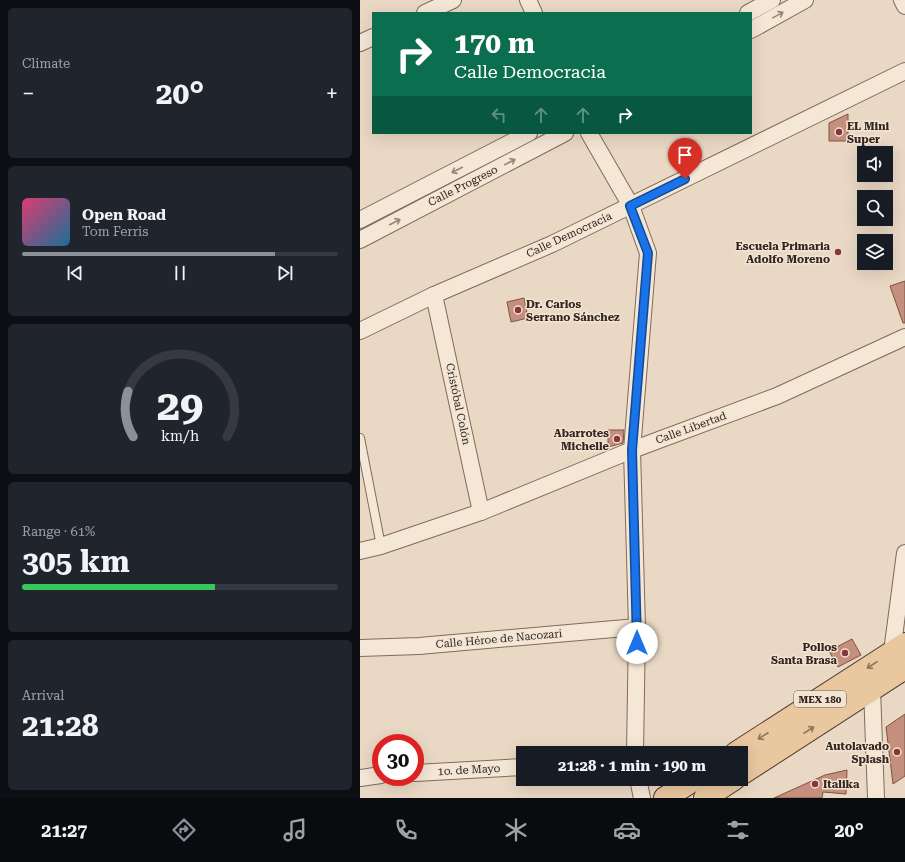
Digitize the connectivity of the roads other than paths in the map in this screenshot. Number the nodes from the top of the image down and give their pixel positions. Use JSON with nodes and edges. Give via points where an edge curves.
{"nodes":[{"id":1,"x":453,"y":0,"type":"edge"},
{"id":2,"x":528,"y":0,"type":"edge"},
{"id":3,"x":772,"y":0,"type":"edge"},
{"id":4,"x":805,"y":0,"type":"edge"},
{"id":5,"x":902,"y":0,"type":"edge"},
{"id":6,"x":905,"y":6,"type":"edge"},
{"id":7,"x":427,"y":12,"type":"edge"},
{"id":8,"x":534,"y":12,"type":"edge"},
{"id":9,"x":750,"y":12,"type":"edge"},
{"id":10,"x":752,"y":29,"type":"edge"},
{"id":11,"x":372,"y":37,"type":"edge"},
{"id":12,"x":360,"y":43,"type":"edge"},
{"id":13,"x":905,"y":71,"type":"edge"},
{"id":14,"x":527,"y":134,"type":"edge"},
{"id":15,"x":563,"y":134,"type":"edge"},
{"id":16,"x":590,"y":134,"type":"edge"},
{"id":17,"x":630,"y":206,"type":"junction"},
{"id":18,"x":360,"y":220,"type":"edge"},
{"id":19,"x":360,"y":240,"type":"edge"},
{"id":20,"x":434,"y":295,"type":"junction"},
{"id":21,"x":360,"y":331,"type":"edge"},
{"id":22,"x":905,"y":337,"type":"edge"},
{"id":23,"x":360,"y":438,"type":"edge"},
{"id":24,"x":632,"y":450,"type":"junction"},
{"id":25,"x":481,"y":512,"type":"junction"},
{"id":26,"x":381,"y":546,"type":"junction"},
{"id":27,"x":360,"y":551,"type":"edge"},
{"id":28,"x":905,"y":553,"type":"edge"},
{"id":29,"x":637,"y":627,"type":"junction"},
{"id":30,"x":360,"y":648,"type":"edge"},
{"id":31,"x":901,"y":655,"type":"edge"},
{"id":32,"x":872,"y":689,"type":"junction"},
{"id":33,"x":635,"y":746,"type":"edge"},
{"id":34,"x":748,"y":746,"type":"edge"},
{"id":35,"x":516,"y":767,"type":"edge"},
{"id":36,"x":748,"y":769,"type":"edge"},
{"id":37,"x":424,"y":772,"type":"edge"},
{"id":38,"x":372,"y":776,"type":"edge"},
{"id":39,"x":360,"y":778,"type":"edge"},
{"id":40,"x":639,"y":786,"type":"edge"},
{"id":41,"x":684,"y":786,"type":"edge"},
{"id":42,"x":723,"y":786,"type":"edge"},
{"id":43,"x":642,"y":798,"type":"edge"},
{"id":44,"x":666,"y":798,"type":"edge"},
{"id":45,"x":705,"y":798,"type":"edge"},
{"id":46,"x":876,"y":798,"type":"edge"}],
"edges":[{"from":1,"to":7,"type":"street"},
{"from":2,"to":8,"type":"street"},
{"from":3,"to":9,"type":"street"},
{"from":10,"to":4,"type":"street","one_way":true},
{"from":5,"to":6,"type":"street"},
{"from":11,"to":12,"type":"street"},
{"from":13,"to":17,"type":"street","name":"Calle Democracia"},
{"from":14,"to":18,"type":"street","name":"Calle Progreso","one_way":true},
{"from":19,"to":15,"type":"street","name":"Calle Progreso","one_way":true},
{"from":16,"to":17,"type":"street"},
{"from":17,"to":20,"type":"street","name":"Calle Democracia","via":[[552,244]]},
{"from":17,"to":24,"type":"street","via":[[648,253]]},
{"from":20,"to":21,"type":"street","name":"Calle Democracia"},
{"from":20,"to":25,"type":"street","name":"Cristóbal Colón"},
{"from":22,"to":24,"type":"street","name":"Calle Libertad","via":[[777,396]]},
{"from":23,"to":26,"type":"lane"},
{"from":24,"to":25,"type":"street","name":"Calle Libertad"},
{"from":24,"to":29,"type":"street"},
{"from":25,"to":26,"type":"street","name":"Calle Libertad"},
{"from":26,"to":27,"type":"street","name":"Calle Libertad"},
{"from":28,"to":31,"type":"street"},
{"from":29,"to":30,"type":"street","name":"Calle Héroe de Nacozari","via":[[419,646]]},
{"from":29,"to":33,"type":"street"},
{"from":31,"to":32,"type":"main road","number":"MEX 180"},
{"from":31,"to":34,"type":"main road","number":"MEX 180","one_way":true},
{"from":36,"to":32,"type":"main road","number":"MEX 180","one_way":true},
{"from":32,"to":46,"type":"street"},
{"from":35,"to":37,"type":"street","name":"1o. de Mayo"},
{"from":38,"to":39,"type":"street"},
{"from":40,"to":43,"type":"street"},
{"from":41,"to":44,"type":"main road"},
{"from":42,"to":45,"type":"main road"}]}
